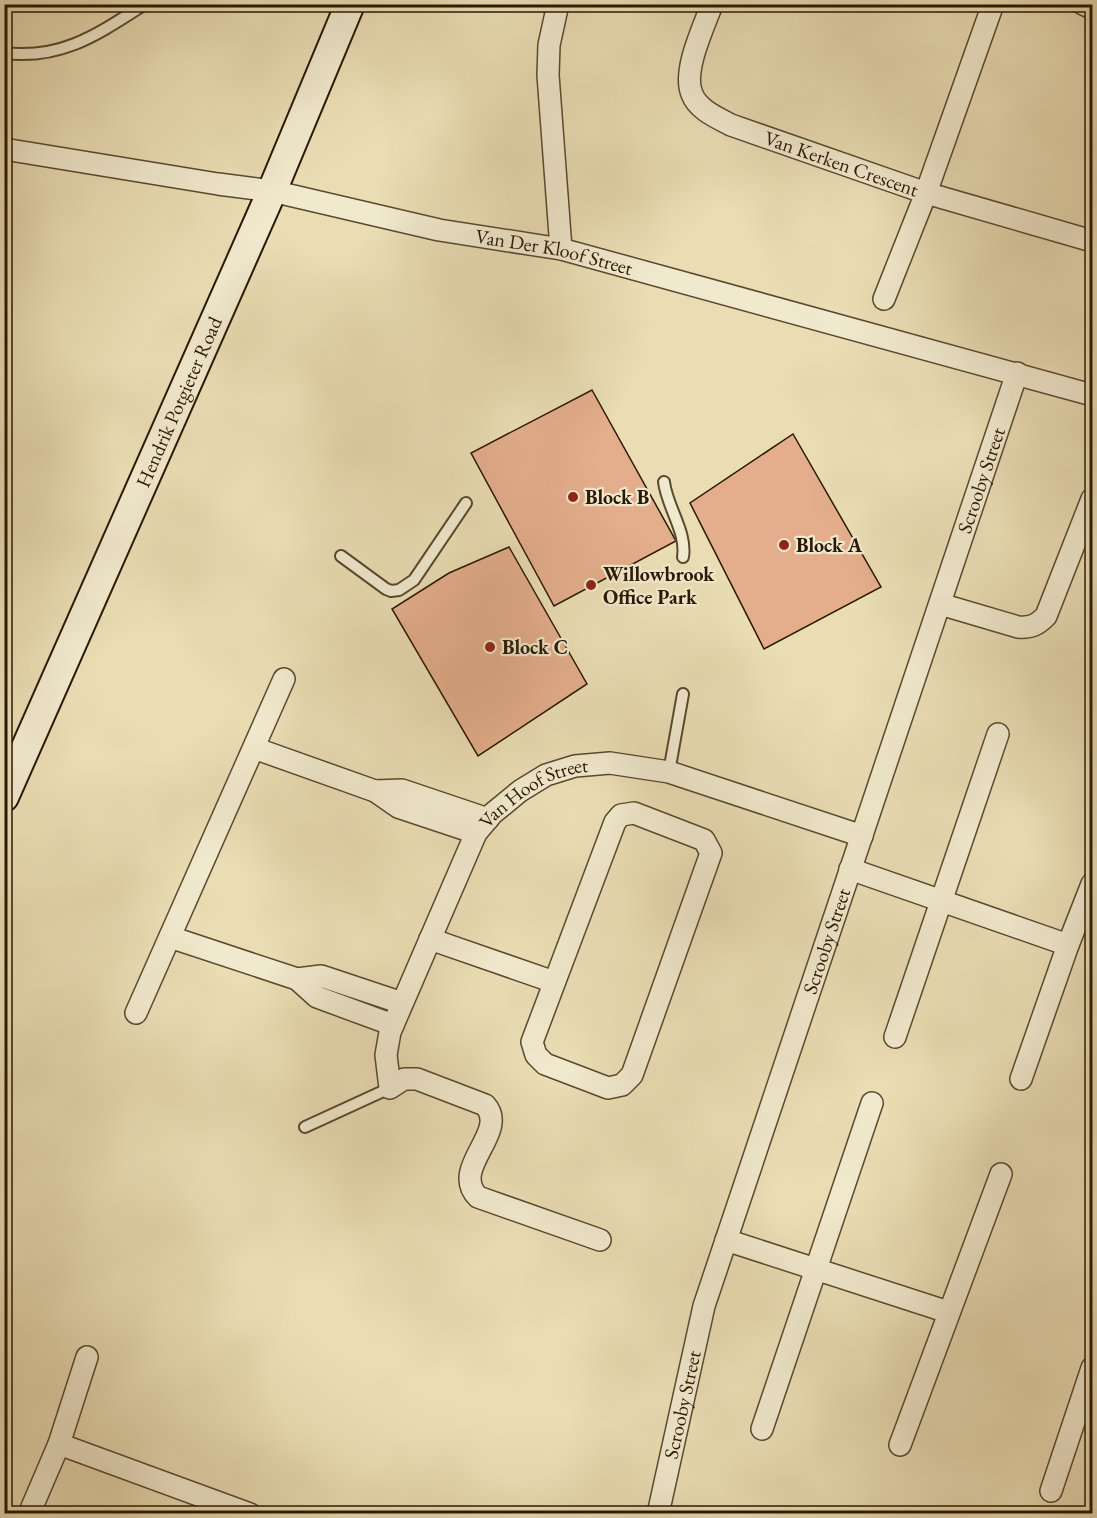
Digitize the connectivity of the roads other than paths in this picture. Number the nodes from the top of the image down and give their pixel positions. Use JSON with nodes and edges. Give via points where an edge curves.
{"nodes":[{"id":1,"x":145,"y":4,"type":"edge"},
{"id":2,"x":350,"y":4,"type":"edge"},
{"id":3,"x":558,"y":4,"type":"edge"},
{"id":4,"x":712,"y":4,"type":"edge"},
{"id":5,"x":993,"y":4,"type":"edge"},
{"id":6,"x":1083,"y":4,"type":"edge"},
{"id":7,"x":1092,"y":8,"type":"edge"},
{"id":8,"x":4,"y":53,"type":"edge"},
{"id":9,"x":4,"y":149,"type":"edge"},
{"id":10,"x":272,"y":191,"type":"junction"},
{"id":11,"x":926,"y":193,"type":"junction"},
{"id":12,"x":1092,"y":241,"type":"edge"},
{"id":13,"x":561,"y":249,"type":"junction"},
{"id":14,"x":884,"y":299,"type":"dead end"},
{"id":15,"x":1017,"y":373,"type":"junction"},
{"id":16,"x":1092,"y":395,"type":"edge"},
{"id":17,"x":664,"y":482,"type":"dead end"},
{"id":18,"x":1092,"y":498,"type":"edge"},
{"id":19,"x":466,"y":504,"type":"dead end"},
{"id":20,"x":341,"y":556,"type":"dead end"},
{"id":21,"x":683,"y":557,"type":"dead end"},
{"id":22,"x":940,"y":604,"type":"junction"},
{"id":23,"x":284,"y":680,"type":"dead end"},
{"id":24,"x":684,"y":694,"type":"dead end"},
{"id":25,"x":998,"y":734,"type":"dead end"},
{"id":26,"x":254,"y":748,"type":"junction"},
{"id":27,"x":669,"y":772,"type":"junction"},
{"id":28,"x":4,"y":797,"type":"edge"},
{"id":29,"x":482,"y":826,"type":"junction"},
{"id":30,"x":862,"y":836,"type":"junction"},
{"id":31,"x":850,"y":869,"type":"junction"},
{"id":32,"x":1092,"y":884,"type":"edge"},
{"id":33,"x":941,"y":901,"type":"junction"},
{"id":34,"x":170,"y":937,"type":"junction"},
{"id":35,"x":430,"y":939,"type":"junction"},
{"id":36,"x":1068,"y":945,"type":"junction"},
{"id":37,"x":297,"y":980,"type":"junction"},
{"id":38,"x":554,"y":982,"type":"junction"},
{"id":39,"x":402,"y":1003,"type":"junction"},
{"id":40,"x":136,"y":1013,"type":"dead end"},
{"id":41,"x":393,"y":1025,"type":"junction"},
{"id":42,"x":895,"y":1037,"type":"dead end"},
{"id":43,"x":1021,"y":1079,"type":"dead end"},
{"id":44,"x":390,"y":1088,"type":"junction"},
{"id":45,"x":872,"y":1103,"type":"dead end"},
{"id":46,"x":305,"y":1126,"type":"dead end"},
{"id":47,"x":1001,"y":1174,"type":"dead end"},
{"id":48,"x":600,"y":1240,"type":"dead end"},
{"id":49,"x":726,"y":1240,"type":"junction"},
{"id":50,"x":817,"y":1269,"type":"junction"},
{"id":51,"x":948,"y":1312,"type":"junction"},
{"id":52,"x":87,"y":1357,"type":"dead end"},
{"id":53,"x":1092,"y":1368,"type":"edge"},
{"id":54,"x":762,"y":1429,"type":"dead end"},
{"id":55,"x":59,"y":1444,"type":"junction"},
{"id":56,"x":900,"y":1445,"type":"dead end"},
{"id":57,"x":1051,"y":1491,"type":"dead end"},
{"id":58,"x":29,"y":1514,"type":"edge"},
{"id":59,"x":250,"y":1514,"type":"edge"},
{"id":60,"x":658,"y":1514,"type":"edge"}],
"edges":[{"from":1,"to":8,"type":"lane","via":[[69,48],[39,54]]},
{"from":2,"to":10,"type":"main road","name":"Hendrik Potgieter Road"},
{"from":3,"to":13,"type":"street","via":[[549,45],[548,75]]},
{"from":4,"to":11,"type":"street","name":"Van Kerken Crescent","via":[[689,80],[700,106],[731,125]]},
{"from":5,"to":11,"type":"street"},
{"from":6,"to":7,"type":"street"},
{"from":9,"to":10,"type":"street","name":"Van Der Kloof Street"},
{"from":10,"to":13,"type":"street","name":"Van Der Kloof Street","via":[[439,230]]},
{"from":10,"to":28,"type":"main road","name":"Hendrik Potgieter Road"},
{"from":11,"to":12,"type":"street","name":"Van Kerken Crescent"},
{"from":11,"to":14,"type":"street"},
{"from":13,"to":15,"type":"street","name":"Van Der Kloof Street"},
{"from":15,"to":16,"type":"street","name":"Van Der Kloof Street"},
{"from":15,"to":22,"type":"street","name":"Scrooby Street"},
{"from":17,"to":21,"type":"lane","via":[[683,542]]},
{"from":18,"to":22,"type":"street","via":[[1046,616],[1039,623],[1018,627]]},
{"from":19,"to":20,"type":"lane","via":[[414,580],[399,590],[386,589]]},
{"from":22,"to":30,"type":"street","name":"Scrooby Street"},
{"from":23,"to":26,"type":"street"},
{"from":24,"to":27,"type":"lane"},
{"from":25,"to":33,"type":"street"},
{"from":26,"to":29,"type":"street","via":[[375,791],[398,807]]},
{"from":26,"to":34,"type":"street"},
{"from":27,"to":29,"type":"street","name":"Van Hoof Street","via":[[610,763],[575,766],[546,775],[520,791]]},
{"from":27,"to":30,"type":"street","name":"Van Hoof Street"},
{"from":29,"to":35,"type":"street","name":"Van Hoof Street"},
{"from":30,"to":31,"type":"street","name":"Scrooby Street"},
{"from":31,"to":33,"type":"street"},
{"from":31,"to":49,"type":"street","name":"Scrooby Street"},
{"from":32,"to":36,"type":"street"},
{"from":33,"to":36,"type":"street"},
{"from":33,"to":42,"type":"street"},
{"from":34,"to":37,"type":"street"},
{"from":34,"to":40,"type":"street"},
{"from":35,"to":38,"type":"street"},
{"from":35,"to":39,"type":"street","name":"Van Hoof Street"},
{"from":36,"to":43,"type":"street"},
{"from":37,"to":39,"type":"street","via":[[321,976]]},
{"from":37,"to":41,"type":"street","via":[[317,997]]},
{"from":38,"to":38,"type":"street","via":[[621,815],[634,813],[704,840],[710,858],[632,1075],[622,1085],[608,1088],[544,1064],[536,1055],[532,1042]]},
{"from":39,"to":41,"type":"street","name":"Van Hoof Street"},
{"from":41,"to":44,"type":"street","name":"Van Hoof Street","via":[[386,1055]]},
{"from":44,"to":46,"type":"lane"},
{"from":44,"to":48,"type":"street","via":[[404,1079],[417,1078],[484,1105],[490,1111],[492,1123],[471,1170],[471,1190],[478,1197]]},
{"from":45,"to":50,"type":"street"},
{"from":47,"to":51,"type":"street"},
{"from":49,"to":50,"type":"street"},
{"from":49,"to":60,"type":"street","name":"Scrooby Street","via":[[705,1306]]},
{"from":50,"to":51,"type":"street"},
{"from":50,"to":54,"type":"street"},
{"from":51,"to":56,"type":"street"},
{"from":52,"to":55,"type":"street"},
{"from":53,"to":57,"type":"street"},
{"from":55,"to":58,"type":"street"},
{"from":55,"to":59,"type":"street"}]}
